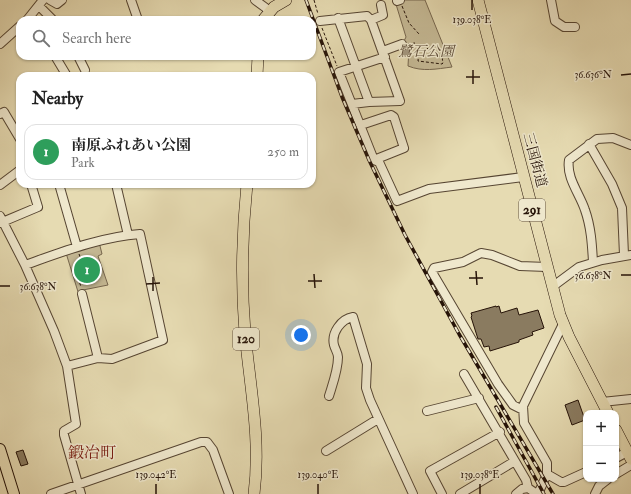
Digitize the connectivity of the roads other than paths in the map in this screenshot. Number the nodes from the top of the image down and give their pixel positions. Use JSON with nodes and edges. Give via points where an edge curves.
{"nodes":[{"id":1,"x":50,"y":0,"type":"edge"},
{"id":2,"x":62,"y":0,"type":"edge"},
{"id":3,"x":131,"y":0,"type":"edge"},
{"id":4,"x":255,"y":0,"type":"edge"},
{"id":5,"x":286,"y":0,"type":"edge"},
{"id":6,"x":478,"y":0,"type":"edge"},
{"id":7,"x":551,"y":0,"type":"edge"},
{"id":8,"x":41,"y":3,"type":"edge"},
{"id":9,"x":381,"y":5,"type":"dead end"},
{"id":10,"x":270,"y":10,"type":"junction"},
{"id":11,"x":31,"y":16,"type":"edge"},
{"id":12,"x":51,"y":16,"type":"edge"},
{"id":13,"x":137,"y":16,"type":"edge"},
{"id":14,"x":266,"y":16,"type":"edge"},
{"id":15,"x":338,"y":18,"type":"junction"},
{"id":16,"x":371,"y":20,"type":"junction"},
{"id":17,"x":320,"y":21,"type":"road end"},
{"id":18,"x":575,"y":27,"type":"dead end"},
{"id":19,"x":16,"y":30,"type":"edge"},
{"id":20,"x":0,"y":44,"type":"edge"},
{"id":21,"x":402,"y":44,"type":"dead end"},
{"id":22,"x":384,"y":54,"type":"junction"},
{"id":23,"x":57,"y":60,"type":"edge"},
{"id":24,"x":80,"y":60,"type":"edge"},
{"id":25,"x":258,"y":60,"type":"edge"},
{"id":26,"x":357,"y":66,"type":"junction"},
{"id":27,"x":86,"y":70,"type":"dead end"},
{"id":28,"x":65,"y":72,"type":"edge"},
{"id":29,"x":257,"y":72,"type":"edge"},
{"id":30,"x":369,"y":102,"type":"junction"},
{"id":31,"x":352,"y":104,"type":"junction"},
{"id":32,"x":0,"y":114,"type":"edge"},
{"id":33,"x":361,"y":125,"type":"junction"},
{"id":34,"x":16,"y":132,"type":"edge"},
{"id":35,"x":589,"y":144,"type":"junction"},
{"id":36,"x":631,"y":145,"type":"edge"},
{"id":37,"x":374,"y":160,"type":"junction"},
{"id":38,"x":16,"y":173,"type":"edge"},
{"id":39,"x":523,"y":177,"type":"junction"},
{"id":40,"x":0,"y":185,"type":"edge"},
{"id":41,"x":32,"y":188,"type":"edge"},
{"id":42,"x":60,"y":188,"type":"edge"},
{"id":43,"x":117,"y":188,"type":"edge"},
{"id":44,"x":247,"y":188,"type":"edge"},
{"id":45,"x":1,"y":220,"type":"edge"},
{"id":46,"x":128,"y":235,"type":"junction"},
{"id":47,"x":77,"y":247,"type":"junction"},
{"id":48,"x":628,"y":255,"type":"edge"},
{"id":49,"x":593,"y":262,"type":"junction"},
{"id":50,"x":25,"y":265,"type":"junction"},
{"id":51,"x":547,"y":267,"type":"junction"},
{"id":52,"x":552,"y":287,"type":"junction"},
{"id":53,"x":82,"y":294,"type":"road end"},
{"id":54,"x":563,"y":324,"type":"junction"},
{"id":55,"x":98,"y":358,"type":"junction"},
{"id":56,"x":67,"y":366,"type":"junction"},
{"id":57,"x":464,"y":374,"type":"dead end"},
{"id":58,"x":329,"y":396,"type":"dead end"},
{"id":59,"x":479,"y":398,"type":"junction"},
{"id":60,"x":631,"y":399,"type":"edge"},
{"id":61,"x":602,"y":402,"type":"junction"},
{"id":62,"x":523,"y":410,"type":"junction"},
{"id":63,"x":606,"y":410,"type":"edge"},
{"id":64,"x":427,"y":411,"type":"dead end"},
{"id":65,"x":378,"y":419,"type":"junction"},
{"id":66,"x":500,"y":432,"type":"junction"},
{"id":67,"x":619,"y":436,"type":"edge"},
{"id":68,"x":0,"y":449,"type":"edge"},
{"id":69,"x":326,"y":451,"type":"dead end"},
{"id":70,"x":629,"y":456,"type":"edge"},
{"id":71,"x":619,"y":458,"type":"edge"},
{"id":72,"x":515,"y":461,"type":"junction"},
{"id":73,"x":631,"y":465,"type":"edge"},
{"id":74,"x":619,"y":472,"type":"edge"},
{"id":75,"x":4,"y":473,"type":"edge"},
{"id":76,"x":583,"y":473,"type":"edge"},
{"id":77,"x":546,"y":474,"type":"junction"},
{"id":78,"x":604,"y":482,"type":"edge"},
{"id":79,"x":78,"y":485,"type":"junction"},
{"id":80,"x":528,"y":488,"type":"junction"},
{"id":81,"x":14,"y":494,"type":"edge"},
{"id":82,"x":51,"y":494,"type":"edge"},
{"id":83,"x":81,"y":494,"type":"edge"},
{"id":84,"x":229,"y":494,"type":"edge"},
{"id":85,"x":254,"y":494,"type":"edge"},
{"id":86,"x":413,"y":494,"type":"edge"},
{"id":87,"x":442,"y":494,"type":"edge"},
{"id":88,"x":460,"y":494,"type":"edge"},
{"id":89,"x":516,"y":494,"type":"edge"},
{"id":90,"x":537,"y":494,"type":"edge"},
{"id":91,"x":594,"y":494,"type":"edge"}],
"edges":[{"from":1,"to":2,"type":"street","via":[[57,4]]},
{"from":3,"to":13,"type":"street"},
{"from":4,"to":10,"type":"street"},
{"from":5,"to":10,"type":"highway"},
{"from":6,"to":39,"type":"highway","name":"三国街道","number":"291"},
{"from":7,"to":18,"type":"street","via":[[555,21],[564,27]]},
{"from":8,"to":11,"type":"street"},
{"from":8,"to":12,"type":"street"},
{"from":9,"to":16,"type":"street","via":[[383,15]]},
{"from":10,"to":14,"type":"highway"},
{"from":15,"to":16,"type":"street","via":[[367,16]]},
{"from":15,"to":17,"type":"street"},
{"from":15,"to":26,"type":"street"},
{"from":16,"to":22,"type":"street"},
{"from":19,"to":20,"type":"street"},
{"from":21,"to":22,"type":"street"},
{"from":22,"to":26,"type":"street"},
{"from":22,"to":30,"type":"street","via":[[400,101]]},
{"from":23,"to":28,"type":"street"},
{"from":24,"to":27,"type":"street"},
{"from":25,"to":29,"type":"highway"},
{"from":26,"to":30,"type":"street"},
{"from":26,"to":31,"type":"street","via":[[339,72]]},
{"from":30,"to":31,"type":"street"},
{"from":31,"to":33,"type":"street"},
{"from":32,"to":34,"type":"street","via":[[4,112]]},
{"from":33,"to":37,"type":"street"},
{"from":33,"to":37,"type":"street","via":[[391,115],[394,117],[404,148]]},
{"from":35,"to":36,"type":"street","via":[[597,139],[613,138]]},
{"from":35,"to":48,"type":"street","via":[[612,184],[622,208]]},
{"from":35,"to":49,"type":"street","via":[[572,156],[568,167],[590,226]]},
{"from":37,"to":39,"type":"street","via":[[379,162],[397,201],[429,188]]},
{"from":38,"to":40,"type":"street"},
{"from":39,"to":51,"type":"highway","name":"三国街道","number":"291"},
{"from":41,"to":45,"type":"street","via":[[38,207]]},
{"from":42,"to":47,"type":"street"},
{"from":43,"to":46,"type":"street"},
{"from":44,"to":85,"type":"highway","number":"120","via":[[242,238],[245,332],[257,449]]},
{"from":45,"to":50,"type":"street"},
{"from":46,"to":47,"type":"street"},
{"from":46,"to":55,"type":"street","via":[[140,234],[163,340],[112,359]]},
{"from":47,"to":50,"type":"street"},
{"from":48,"to":49,"type":"street"},
{"from":49,"to":52,"type":"street","via":[[579,267]]},
{"from":50,"to":56,"type":"street"},
{"from":51,"to":52,"type":"highway","name":"三国街道","number":"291"},
{"from":51,"to":62,"type":"street","via":[[520,266],[481,253],[467,261],[434,268],[432,272],[498,384],[513,405]]},
{"from":52,"to":54,"type":"highway","name":"三国街道","number":"291"},
{"from":53,"to":55,"type":"street"},
{"from":54,"to":61,"type":"highway","name":"三国街道","number":"291"},
{"from":54,"to":62,"type":"street"},
{"from":55,"to":56,"type":"street"},
{"from":56,"to":79,"type":"street","via":[[76,424],[64,431],[64,435]]},
{"from":57,"to":59,"type":"street"},
{"from":58,"to":65,"type":"street","via":[[337,370],[338,356],[334,343],[338,326],[346,318],[352,317],[367,364],[366,388]]},
{"from":59,"to":64,"type":"street"},
{"from":59,"to":66,"type":"street"},
{"from":60,"to":61,"type":"street"},
{"from":61,"to":63,"type":"highway","name":"三国街道","number":"291"},
{"from":62,"to":77,"type":"street","via":[[524,423],[547,463]]},
{"from":65,"to":69,"type":"street"},
{"from":65,"to":86,"type":"street"},
{"from":66,"to":72,"type":"street"},
{"from":66,"to":87,"type":"street","via":[[430,471]]},
{"from":67,"to":70,"type":"highway"},
{"from":68,"to":75,"type":"main road"},
{"from":70,"to":71,"type":"street"},
{"from":72,"to":80,"type":"street"},
{"from":72,"to":88,"type":"street"},
{"from":73,"to":74,"type":"street"},
{"from":75,"to":81,"type":"main road"},
{"from":76,"to":77,"type":"street","via":[[564,482]]},
{"from":77,"to":90,"type":"street"},
{"from":78,"to":91,"type":"street"},
{"from":79,"to":82,"type":"street"},
{"from":79,"to":83,"type":"street"},
{"from":79,"to":84,"type":"street","via":[[207,442],[213,450]]},
{"from":80,"to":89,"type":"street"},
{"from":80,"to":90,"type":"street"}]}
